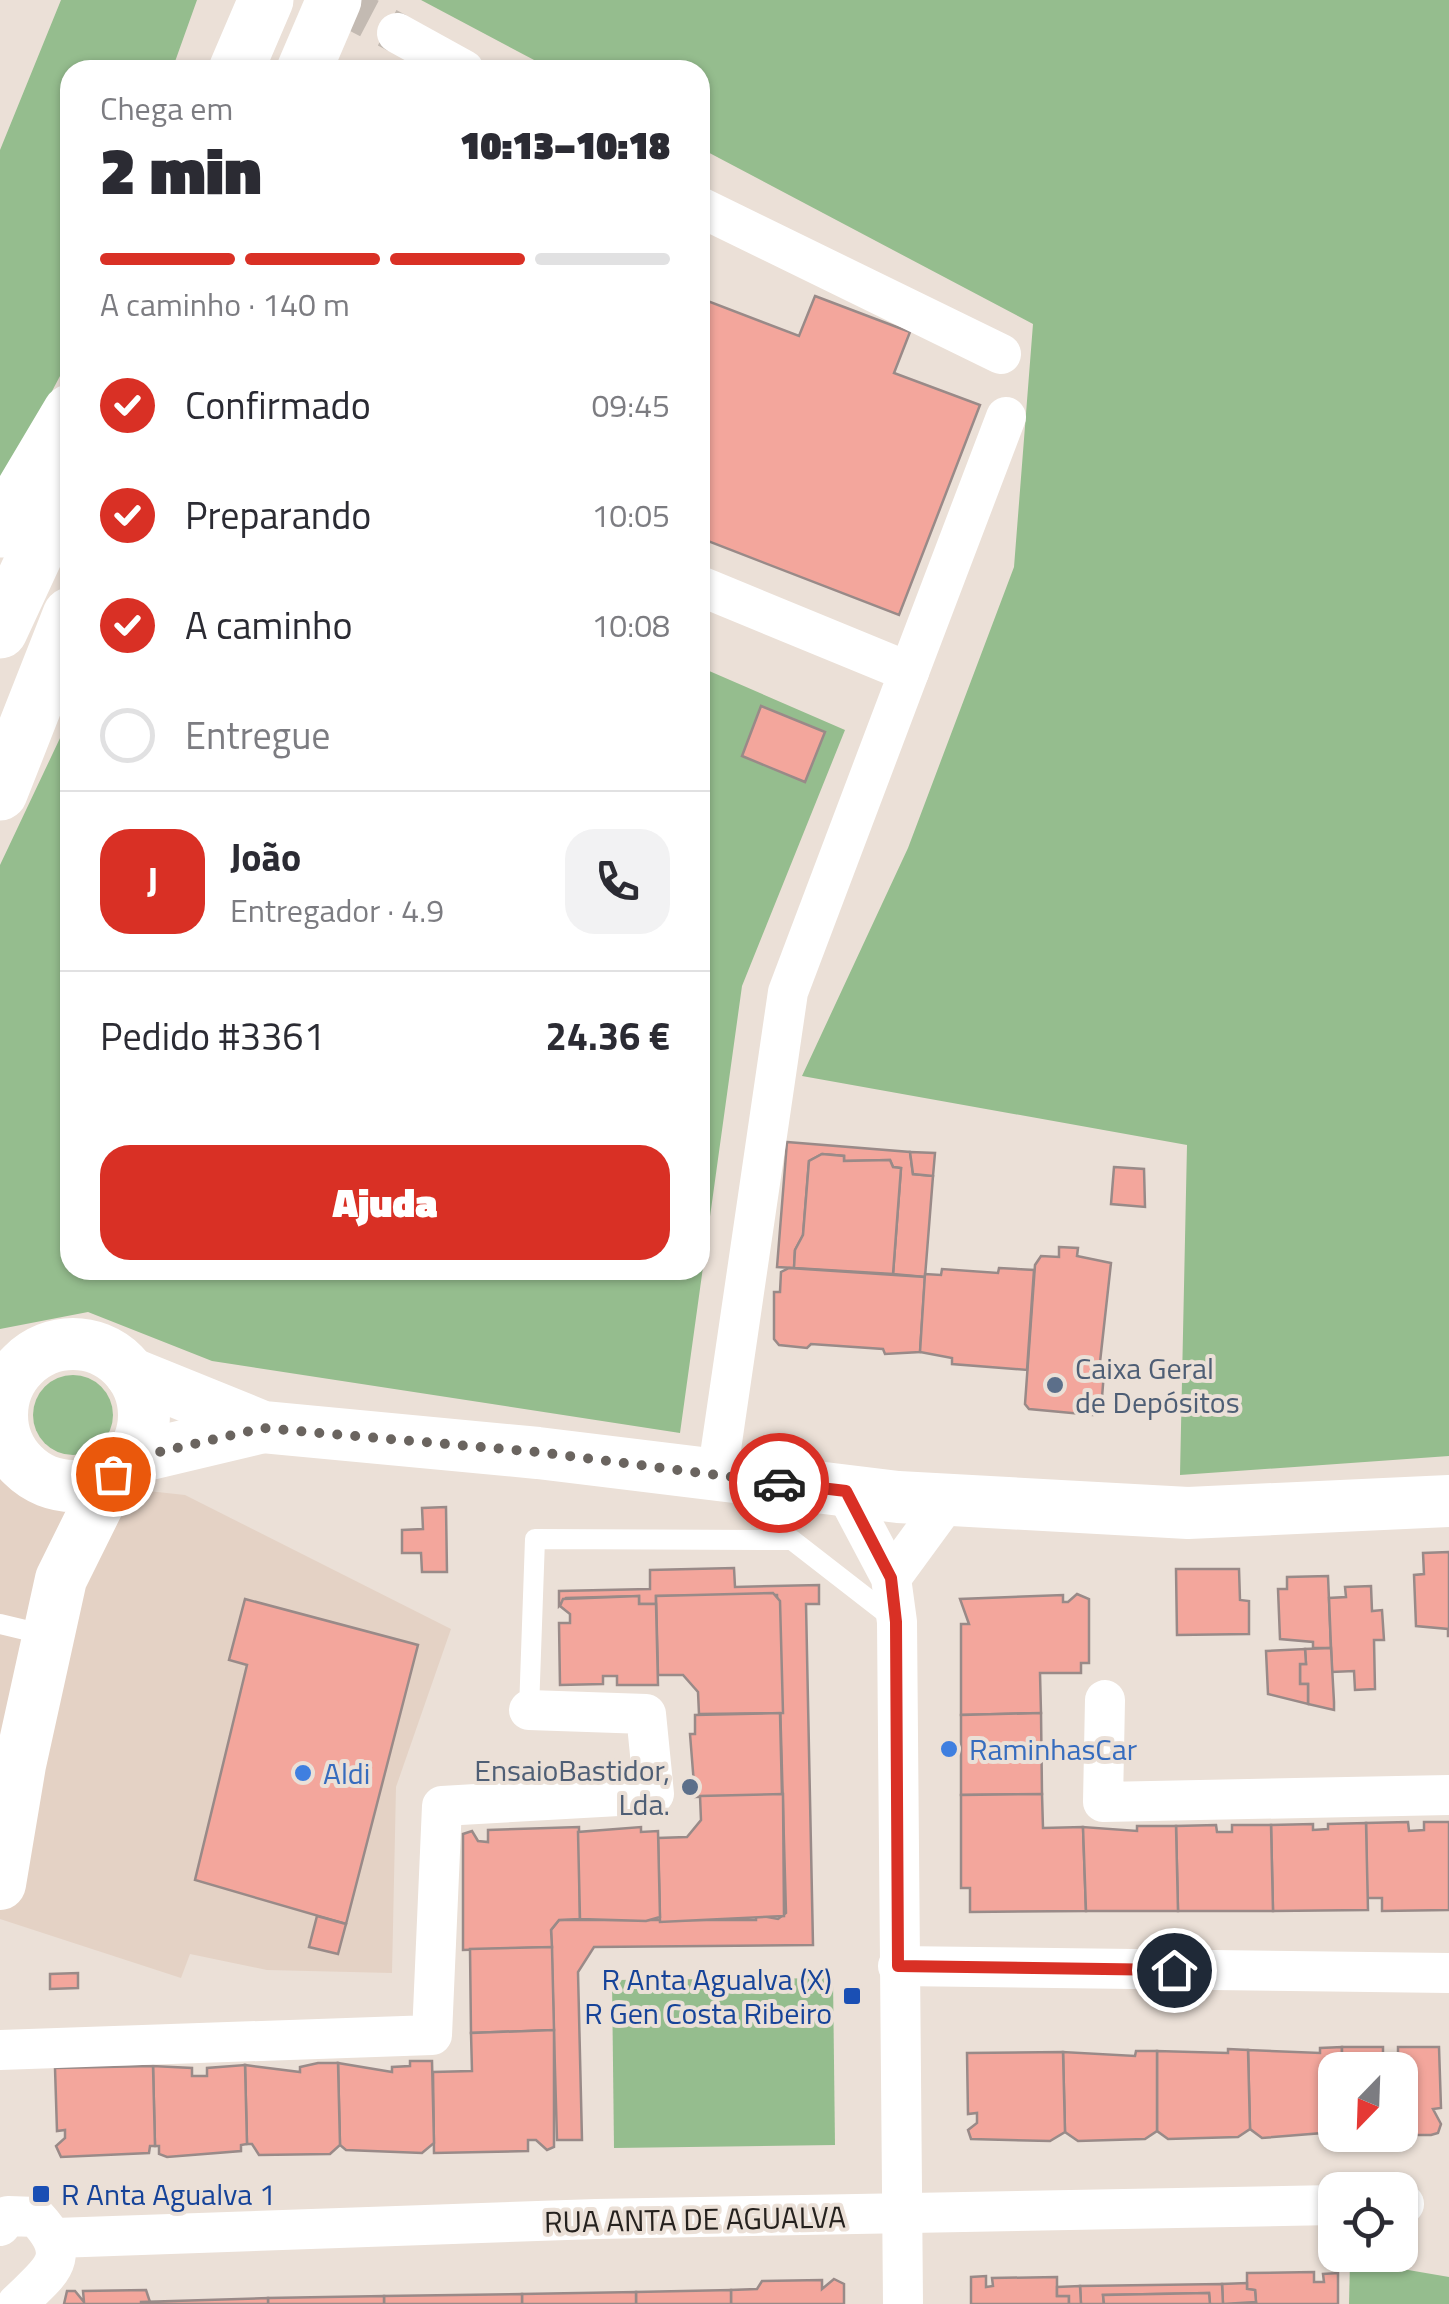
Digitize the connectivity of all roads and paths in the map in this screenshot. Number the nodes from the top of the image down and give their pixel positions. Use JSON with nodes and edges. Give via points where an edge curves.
{"nodes":[{"id":1,"x":266,"y":0,"type":"edge"},
{"id":2,"x":334,"y":0,"type":"edge"},
{"id":3,"x":397,"y":32,"type":"tunnel mouth"},
{"id":4,"x":240,"y":60,"type":"edge"},
{"id":5,"x":308,"y":60,"type":"edge"},
{"id":6,"x":446,"y":60,"type":"edge"},
{"id":7,"x":710,"y":212,"type":"edge"},
{"id":8,"x":1001,"y":354,"type":"dead end"},
{"id":9,"x":1006,"y":416,"type":"dead end"},
{"id":10,"x":60,"y":429,"type":"edge"},
{"id":11,"x":60,"y":501,"type":"edge"},
{"id":12,"x":0,"y":530,"type":"edge"},
{"id":13,"x":710,"y":590,"type":"edge"},
{"id":14,"x":60,"y":601,"type":"edge"},
{"id":15,"x":0,"y":630,"type":"edge"},
{"id":16,"x":60,"y":641,"type":"edge"},
{"id":17,"x":909,"y":672,"type":"junction"},
{"id":18,"x":0,"y":711,"type":"edge"},
{"id":19,"x":0,"y":794,"type":"edge"},
{"id":20,"x":12,"y":1364,"type":"edge"},
{"id":21,"x":130,"y":1372,"type":"junction"},
{"id":22,"x":263,"y":1428,"type":"junction"},
{"id":23,"x":12,"y":1453,"type":"edge"},
{"id":24,"x":121,"y":1466,"type":"junction"},
{"id":25,"x":718,"y":1476,"type":"junction"},
{"id":26,"x":846,"y":1491,"type":"junction"},
{"id":27,"x":948,"y":1500,"type":"junction"},
{"id":28,"x":1449,"y":1501,"type":"edge"},
{"id":29,"x":891,"y":1578,"type":"junction"},
{"id":30,"x":61,"y":1579,"type":"junction"},
{"id":31,"x":896,"y":1622,"type":"junction"},
{"id":32,"x":24,"y":1630,"type":"edge"},
{"id":33,"x":1105,"y":1700,"type":"dead end"},
{"id":34,"x":529,"y":1710,"type":"joint"},
{"id":35,"x":1449,"y":1795,"type":"edge"},
{"id":36,"x":0,"y":1884,"type":"edge"},
{"id":37,"x":898,"y":1966,"type":"junction"},
{"id":38,"x":1449,"y":1973,"type":"edge"},
{"id":39,"x":0,"y":2050,"type":"edge"},
{"id":40,"x":1318,"y":2205,"type":"edge"},
{"id":41,"x":901,"y":2216,"type":"junction"},
{"id":42,"x":0,"y":2226,"type":"edge"},
{"id":43,"x":56,"y":2238,"type":"junction"},
{"id":44,"x":17,"y":2304,"type":"edge"},
{"id":45,"x":903,"y":2304,"type":"edge"}],
"edges":[{"from":1,"to":4,"type":"highway"},
{"from":2,"to":5,"type":"highway"},
{"from":3,"to":6,"type":"street"},
{"from":7,"to":8,"type":"street"},
{"from":9,"to":17,"type":"street"},
{"from":10,"to":12,"type":"highway"},
{"from":11,"to":15,"type":"highway"},
{"from":13,"to":17,"type":"street"},
{"from":14,"to":18,"type":"highway"},
{"from":16,"to":19,"type":"highway"},
{"from":17,"to":25,"type":"street","via":[[788,992]]},
{"from":20,"to":21,"type":"street","via":[[68,1344],[92,1346]]},
{"from":20,"to":23,"type":"street","via":[[2,1404]]},
{"from":21,"to":22,"type":"street"},
{"from":21,"to":24,"type":"street","via":[[144,1418],[140,1440]]},
{"from":22,"to":24,"type":"street"},
{"from":22,"to":25,"type":"street"},
{"from":23,"to":24,"type":"street","via":[[47,1482],[70,1486],[93,1484]]},
{"from":23,"to":30,"type":"street"},
{"from":24,"to":30,"type":"street"},
{"from":25,"to":26,"type":"street"},
{"from":26,"to":27,"type":"street"},
{"from":26,"to":29,"type":"street"},
{"from":27,"to":28,"type":"street","via":[[1188,1513]]},
{"from":27,"to":29,"type":"street"},
{"from":29,"to":31,"type":"street"},
{"from":30,"to":32,"type":"street"},
{"from":31,"to":34,"type":"lane","via":[[792,1540],[535,1539]]},
{"from":31,"to":37,"type":"street"},
{"from":32,"to":36,"type":"street","via":[[20,1765]]},
{"from":33,"to":35,"type":"street","via":[[1103,1802]]},
{"from":34,"to":39,"type":"street","via":[[646,1714],[654,1794],[442,1806],[432,2035]]},
{"from":37,"to":38,"type":"street"},
{"from":37,"to":41,"type":"street"},
{"from":40,"to":41,"type":"street","name":"RUA ANTA DE AGUALVA"},
{"from":41,"to":43,"type":"street","name":"RUA ANTA DE AGUALVA"},
{"from":41,"to":45,"type":"street"},
{"from":42,"to":43,"type":"street","via":[[8,2216],[36,2218]]},
{"from":43,"to":44,"type":"street","via":[[52,2269]]}]}
